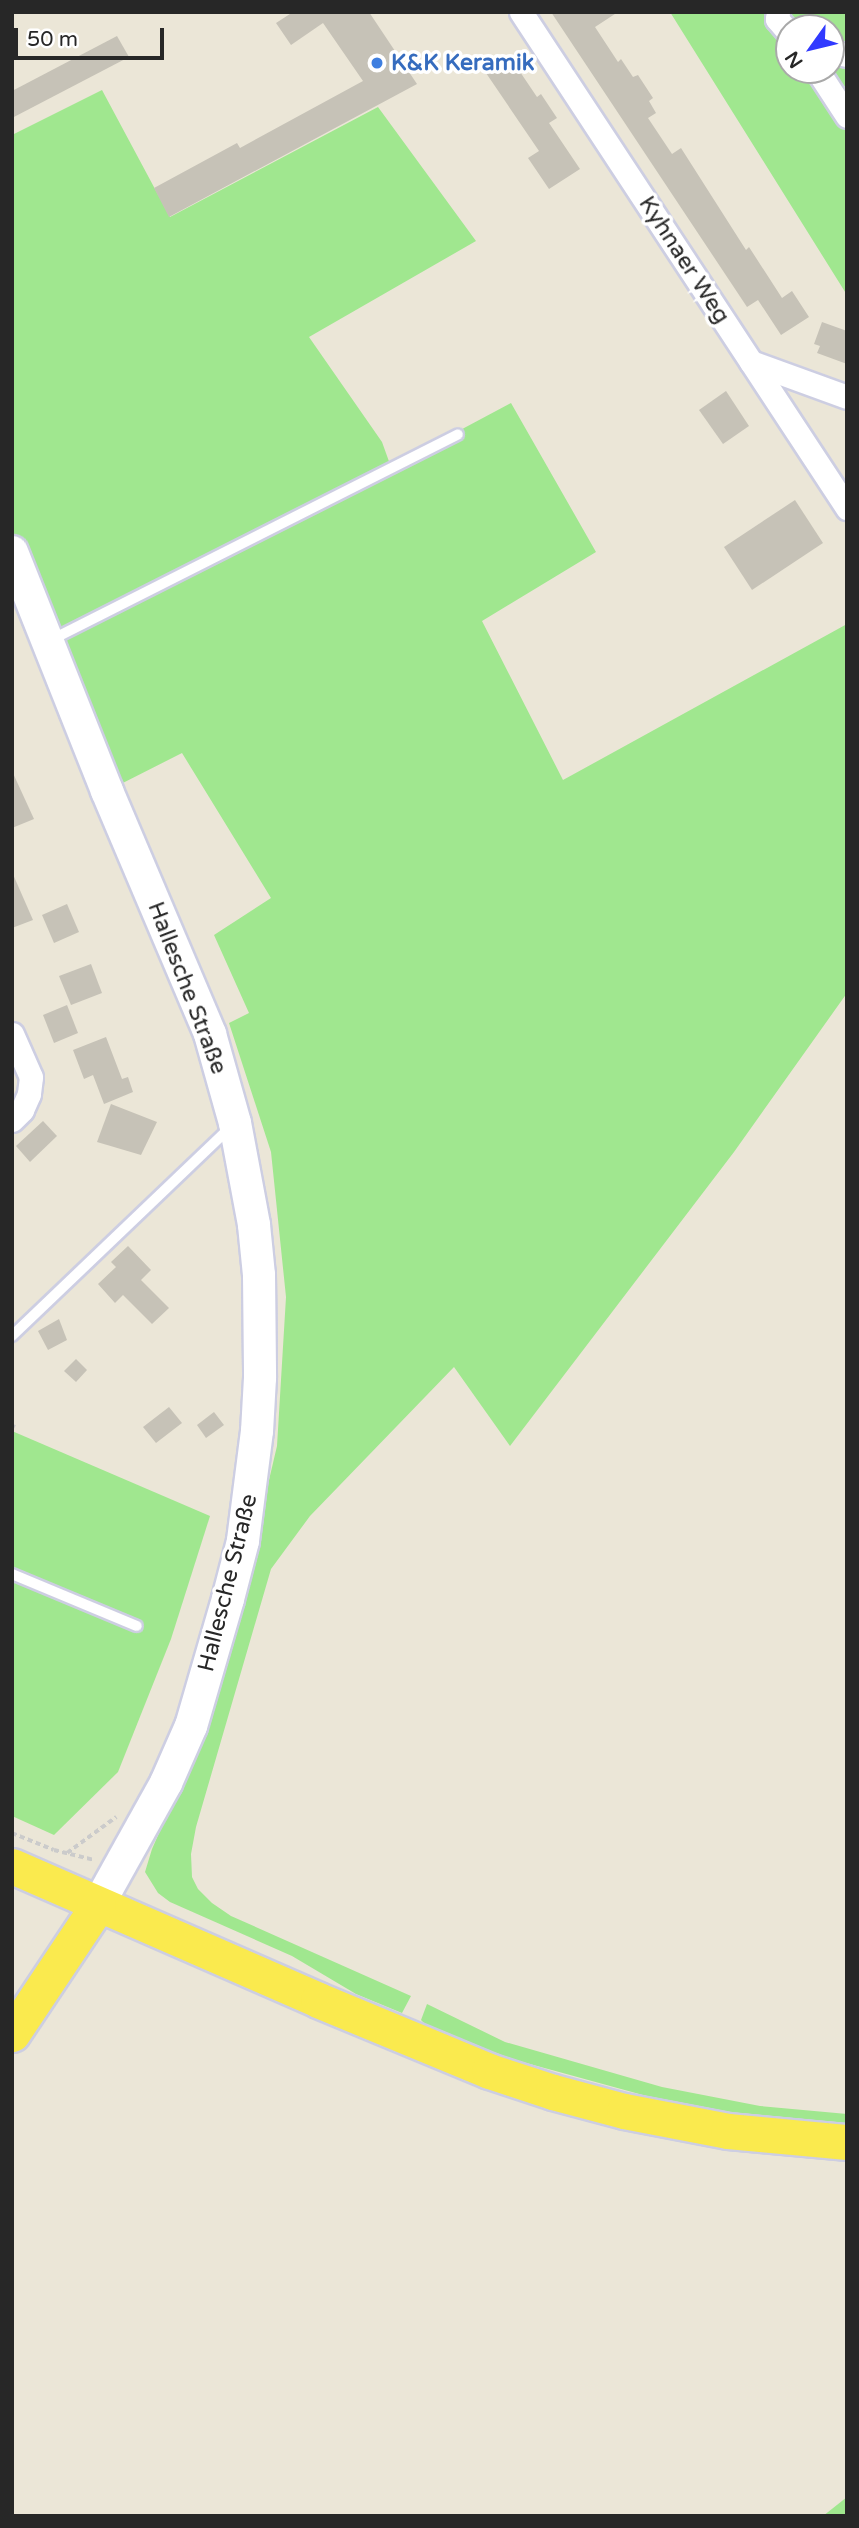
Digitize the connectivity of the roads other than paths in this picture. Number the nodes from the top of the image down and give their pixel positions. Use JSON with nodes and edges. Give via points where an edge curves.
{"nodes":[{"id":1,"x":521,"y":12,"type":"edge"},
{"id":2,"x":826,"y":84,"type":"edge"},
{"id":3,"x":847,"y":116,"type":"edge"},
{"id":4,"x":751,"y":362,"type":"junction"},
{"id":5,"x":847,"y":397,"type":"edge"},
{"id":6,"x":458,"y":434,"type":"dead end"},
{"id":7,"x":847,"y":508,"type":"edge"},
{"id":8,"x":12,"y":552,"type":"edge"},
{"id":9,"x":46,"y":642,"type":"junction"},
{"id":10,"x":12,"y":1034,"type":"edge"},
{"id":11,"x":12,"y":1120,"type":"edge"},
{"id":12,"x":235,"y":1123,"type":"junction"},
{"id":13,"x":12,"y":1336,"type":"edge"},
{"id":14,"x":12,"y":1574,"type":"edge"},
{"id":15,"x":137,"y":1626,"type":"dead end"},
{"id":16,"x":12,"y":1866,"type":"edge"},
{"id":17,"x":98,"y":1905,"type":"junction"},
{"id":18,"x":12,"y":2034,"type":"edge"},
{"id":19,"x":847,"y":2142,"type":"edge"}],
"edges":[{"from":1,"to":4,"type":"street","name":"Kyhnaer Weg"},
{"from":2,"to":3,"type":"street"},
{"from":4,"to":5,"type":"street"},
{"from":4,"to":7,"type":"street","name":"Kyhnaer Weg"},
{"from":6,"to":9,"type":"lane"},
{"from":8,"to":9,"type":"street","name":"Hallesche Straße"},
{"from":9,"to":12,"type":"street","name":"Hallesche Straße","via":[[210,1034]]},
{"from":10,"to":11,"type":"street","via":[[31,1077],[22,1110]]},
{"from":12,"to":13,"type":"lane"},
{"from":12,"to":17,"type":"street","name":"Hallesche Straße","via":[[254,1225],[258,1275],[258,1418],[243,1541],[201,1692],[166,1783]]},
{"from":14,"to":15,"type":"lane"},
{"from":16,"to":17,"type":"main road"},
{"from":17,"to":18,"type":"main road"},
{"from":17,"to":19,"type":"main road","via":[[489,2071],[553,2092],[728,2131]]}]}
